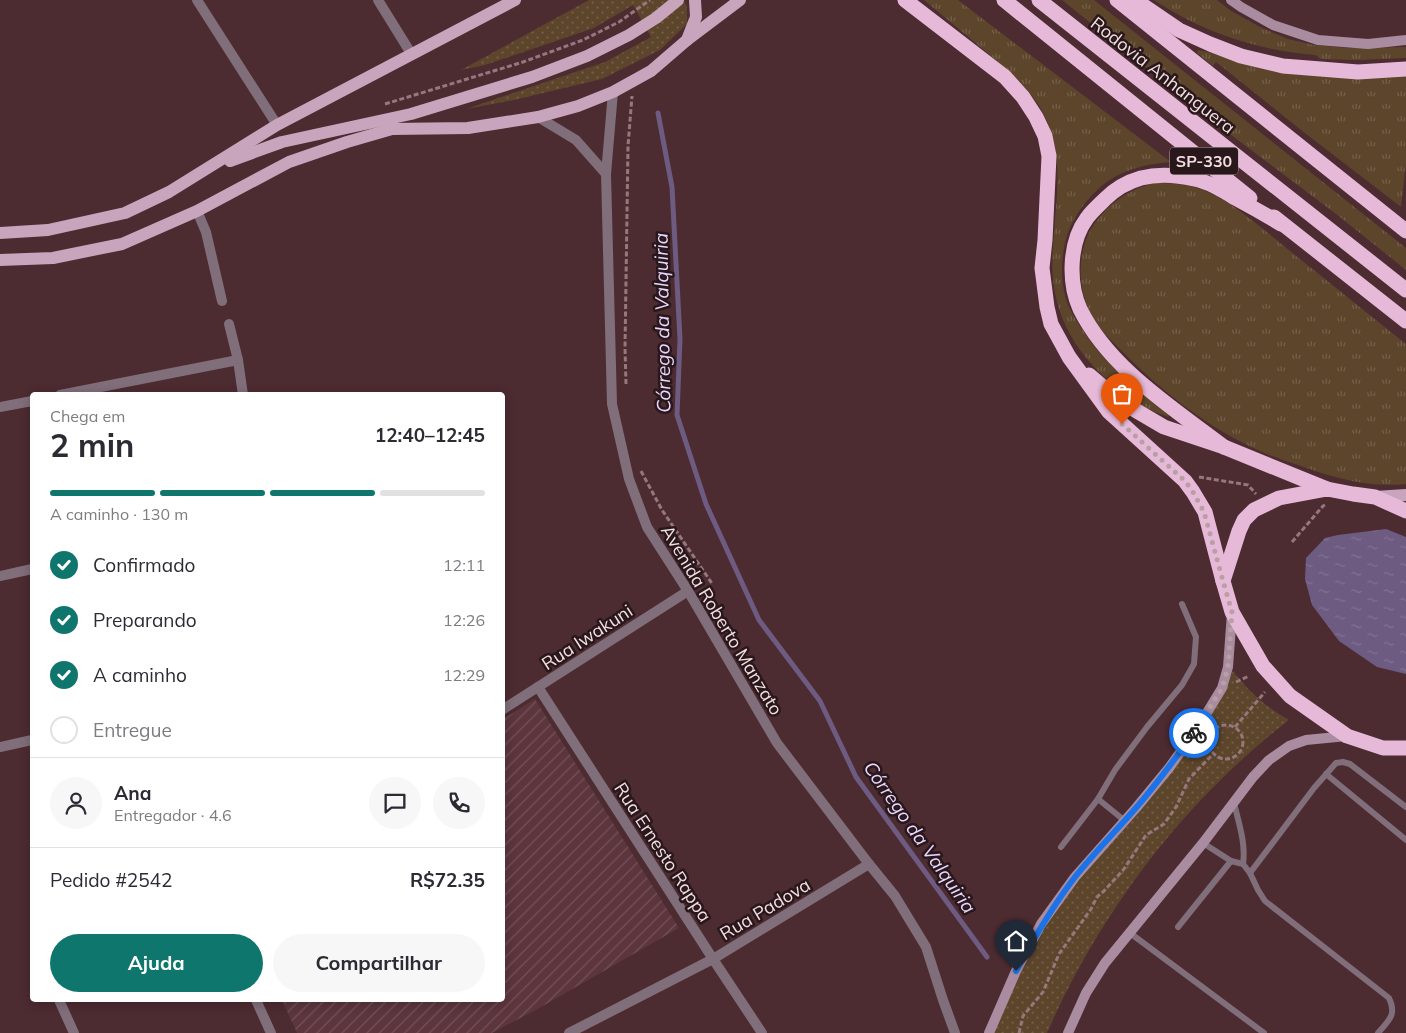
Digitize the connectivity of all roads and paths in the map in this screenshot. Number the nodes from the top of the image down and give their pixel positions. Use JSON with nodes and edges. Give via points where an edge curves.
{"nodes":[{"id":1,"x":198,"y":0,"type":"edge"},
{"id":2,"x":378,"y":0,"type":"edge"},
{"id":3,"x":515,"y":0,"type":"edge"},
{"id":4,"x":650,"y":0,"type":"edge"},
{"id":5,"x":678,"y":0,"type":"edge"},
{"id":6,"x":695,"y":0,"type":"edge"},
{"id":7,"x":740,"y":0,"type":"edge"},
{"id":8,"x":905,"y":0,"type":"edge"},
{"id":9,"x":1004,"y":0,"type":"edge"},
{"id":10,"x":1039,"y":0,"type":"edge"},
{"id":11,"x":1117,"y":0,"type":"edge"},
{"id":12,"x":1135,"y":0,"type":"edge"},
{"id":13,"x":1231,"y":0,"type":"edge"},
{"id":14,"x":687,"y":40,"type":"junction"},
{"id":15,"x":1406,"y":40,"type":"edge"},
{"id":16,"x":412,"y":55,"type":"junction"},
{"id":17,"x":1406,"y":69,"type":"edge"},
{"id":18,"x":634,"y":81,"type":"junction"},
{"id":19,"x":614,"y":92,"type":"junction"},
{"id":20,"x":390,"y":102,"type":"dead end"},
{"id":21,"x":411,"y":114,"type":"junction"},
{"id":22,"x":538,"y":117,"type":"junction"},
{"id":23,"x":277,"y":125,"type":"junction"},
{"id":24,"x":347,"y":142,"type":"junction"},
{"id":25,"x":606,"y":174,"type":"junction"},
{"id":26,"x":196,"y":175,"type":"junction"},
{"id":27,"x":197,"y":211,"type":"junction"},
{"id":28,"x":1281,"y":224,"type":"junction"},
{"id":29,"x":1406,"y":231,"type":"edge"},
{"id":30,"x":0,"y":233,"type":"edge"},
{"id":31,"x":0,"y":260,"type":"edge"},
{"id":32,"x":1406,"y":290,"type":"edge"},
{"id":33,"x":222,"y":301,"type":"dead end"},
{"id":34,"x":1406,"y":321,"type":"edge"},
{"id":35,"x":228,"y":324,"type":"dead end"},
{"id":36,"x":1069,"y":358,"type":"junction"},
{"id":37,"x":238,"y":360,"type":"junction"},
{"id":38,"x":626,"y":385,"type":"dead end"},
{"id":39,"x":75,"y":392,"type":"edge"},
{"id":40,"x":243,"y":392,"type":"edge"},
{"id":41,"x":30,"y":400,"type":"edge"},
{"id":42,"x":0,"y":407,"type":"edge"},
{"id":43,"x":1224,"y":447,"type":"junction"},
{"id":44,"x":638,"y":465,"type":"dead end"},
{"id":45,"x":1185,"y":481,"type":"junction"},
{"id":46,"x":1327,"y":489,"type":"junction"},
{"id":47,"x":1406,"y":495,"type":"edge"},
{"id":48,"x":1375,"y":497,"type":"junction"},
{"id":49,"x":1264,"y":504,"type":"junction"},
{"id":50,"x":1328,"y":504,"type":"dead end"},
{"id":51,"x":1406,"y":511,"type":"edge"},
{"id":52,"x":1292,"y":542,"type":"dead end"},
{"id":53,"x":30,"y":569,"type":"edge"},
{"id":54,"x":0,"y":576,"type":"edge"},
{"id":55,"x":1223,"y":581,"type":"junction"},
{"id":56,"x":713,"y":585,"type":"dead end"},
{"id":57,"x":688,"y":592,"type":"junction"},
{"id":58,"x":1182,"y":604,"type":"dead end"},
{"id":59,"x":1232,"y":612,"type":"junction"},
{"id":60,"x":538,"y":688,"type":"junction"},
{"id":61,"x":1265,"y":692,"type":"dead end"},
{"id":62,"x":505,"y":708,"type":"edge"},
{"id":63,"x":1235,"y":727,"type":"junction"},
{"id":64,"x":1347,"y":736,"type":"junction"},
{"id":65,"x":30,"y":740,"type":"edge"},
{"id":66,"x":0,"y":747,"type":"edge"},
{"id":67,"x":1383,"y":748,"type":"junction"},
{"id":68,"x":1406,"y":748,"type":"edge"},
{"id":69,"x":1213,"y":754,"type":"junction"},
{"id":70,"x":1406,"y":757,"type":"edge"},
{"id":71,"x":1326,"y":774,"type":"junction"},
{"id":72,"x":1098,"y":799,"type":"junction"},
{"id":73,"x":1234,"y":804,"type":"junction"},
{"id":74,"x":1406,"y":807,"type":"edge"},
{"id":75,"x":1125,"y":821,"type":"junction"},
{"id":76,"x":1406,"y":840,"type":"edge"},
{"id":77,"x":1203,"y":843,"type":"junction"},
{"id":78,"x":1061,"y":846,"type":"dead end"},
{"id":79,"x":1231,"y":861,"type":"junction"},
{"id":80,"x":869,"y":864,"type":"junction"},
{"id":81,"x":1243,"y":864,"type":"junction"},
{"id":82,"x":1250,"y":873,"type":"junction"},
{"id":83,"x":1178,"y":927,"type":"dead end"},
{"id":84,"x":1130,"y":934,"type":"junction"},
{"id":85,"x":713,"y":959,"type":"junction"},
{"id":86,"x":60,"y":1002,"type":"edge"},
{"id":87,"x":257,"y":1002,"type":"edge"},
{"id":88,"x":584,"y":1029,"type":"edge"},
{"id":89,"x":74,"y":1033,"type":"edge"},
{"id":90,"x":271,"y":1033,"type":"edge"},
{"id":91,"x":570,"y":1033,"type":"edge"},
{"id":92,"x":762,"y":1033,"type":"edge"},
{"id":93,"x":955,"y":1033,"type":"edge"},
{"id":94,"x":989,"y":1033,"type":"edge"},
{"id":95,"x":1019,"y":1033,"type":"edge"},
{"id":96,"x":1068,"y":1033,"type":"edge"},
{"id":97,"x":1264,"y":1033,"type":"edge"},
{"id":98,"x":1378,"y":1033,"type":"edge"}],
"edges":[{"from":1,"to":23,"type":"street"},
{"from":2,"to":16,"type":"street"},
{"from":3,"to":16,"type":"main road"},
{"from":4,"to":20,"type":"path","via":[[619,22],[583,40],[523,62]]},
{"from":5,"to":21,"type":"main road","via":[[629,35],[587,56]]},
{"from":6,"to":14,"type":"main road","via":[[696,17]]},
{"from":7,"to":14,"type":"main road"},
{"from":8,"to":36,"type":"highway","via":[[1005,76],[1023,97],[1045,136],[1049,156],[1042,268],[1044,289],[1051,324]]},
{"from":9,"to":28,"type":"highway","number":"SP-330"},
{"from":10,"to":32,"type":"highway","name":"Rodovia Anhanguera","number":"SP-330"},
{"from":11,"to":29,"type":"highway"},
{"from":12,"to":17,"type":"highway","via":[[1179,30],[1241,56],[1283,66],[1358,72]]},
{"from":13,"to":15,"type":"street","via":[[1273,25],[1318,40],[1368,44]]},
{"from":14,"to":18,"type":"main road"},
{"from":16,"to":23,"type":"main road"},
{"from":18,"to":19,"type":"main road"},
{"from":18,"to":38,"type":"path","via":[[628,146]]},
{"from":19,"to":22,"type":"main road"},
{"from":19,"to":25,"type":"street","name":"Avenida Roberto Manzato"},
{"from":21,"to":24,"type":"main road"},
{"from":21,"to":26,"type":"main road","via":[[282,142]]},
{"from":22,"to":24,"type":"main road","via":[[468,128],[392,129]]},
{"from":22,"to":25,"type":"street","via":[[576,140]]},
{"from":23,"to":26,"type":"main road"},
{"from":24,"to":27,"type":"main road","via":[[289,162]]},
{"from":25,"to":57,"type":"street","name":"Avenida Roberto Manzato","via":[[612,404],[629,479],[647,527]]},
{"from":26,"to":30,"type":"main road","via":[[125,213],[48,230]]},
{"from":27,"to":31,"type":"main road","via":[[122,244],[53,258]]},
{"from":27,"to":33,"type":"street","via":[[206,232]]},
{"from":28,"to":34,"type":"highway","number":"SP-330"},
{"from":28,"to":43,"type":"highway","via":[[1210,184],[1174,176],[1156,176],[1140,178],[1112,192],[1086,218],[1077,236],[1073,255],[1074,292],[1099,339],[1135,378]]},
{"from":35,"to":37,"type":"street"},
{"from":36,"to":43,"type":"highway","via":[[1118,400],[1164,427]]},
{"from":36,"to":45,"type":"highway","via":[[1109,412]]},
{"from":37,"to":39,"type":"street"},
{"from":37,"to":40,"type":"street"},
{"from":41,"to":42,"type":"street"},
{"from":43,"to":46,"type":"highway"},
{"from":44,"to":56,"type":"path","via":[[662,510]]},
{"from":45,"to":49,"type":"path","via":[[1193,476],[1248,485]]},
{"from":45,"to":55,"type":"highway","via":[[1204,512]]},
{"from":46,"to":48,"type":"highway"},
{"from":46,"to":49,"type":"highway"},
{"from":47,"to":48,"type":"main road"},
{"from":48,"to":51,"type":"highway"},
{"from":49,"to":55,"type":"highway","via":[[1244,520]]},
{"from":50,"to":52,"type":"path"},
{"from":53,"to":54,"type":"street"},
{"from":55,"to":59,"type":"highway"},
{"from":57,"to":60,"type":"street","name":"Rua Iwakuni"},
{"from":57,"to":80,"type":"street","name":"Avenida Roberto Manzato","via":[[777,743]]},
{"from":58,"to":72,"type":"lane","via":[[1196,637],[1194,664],[1182,685],[1115,770]]},
{"from":59,"to":64,"type":"highway","via":[[1263,666],[1290,696]]},
{"from":59,"to":75,"type":"street","via":[[1228,667],[1222,688],[1169,768]]},
{"from":60,"to":62,"type":"street","name":"Rua Iwakuni"},
{"from":60,"to":85,"type":"street","name":"Rua Ernesto Rappa"},
{"from":61,"to":63,"type":"path"},
{"from":63,"to":69,"type":"path","via":[[1219,726],[1211,734],[1209,744]]},
{"from":63,"to":69,"type":"path","via":[[1243,742],[1239,753],[1229,759]]},
{"from":64,"to":67,"type":"highway"},
{"from":64,"to":73,"type":"street","via":[[1306,740],[1289,746],[1269,760]]},
{"from":65,"to":66,"type":"street"},
{"from":67,"to":68,"type":"highway"},
{"from":67,"to":70,"type":"highway"},
{"from":69,"to":95,"type":"path","via":[[1189,779],[1164,824],[1146,835],[1124,869],[1097,897],[1059,954],[1043,992],[1023,1016]]},
{"from":71,"to":74,"type":"lane","via":[[1336,763],[1350,764]]},
{"from":71,"to":76,"type":"lane"},
{"from":71,"to":82,"type":"lane"},
{"from":72,"to":75,"type":"lane"},
{"from":72,"to":78,"type":"lane"},
{"from":73,"to":77,"type":"street"},
{"from":73,"to":81,"type":"lane","via":[[1242,834]]},
{"from":75,"to":94,"type":"street","via":[[1075,877],[1042,924],[1016,971]]},
{"from":77,"to":79,"type":"lane"},
{"from":77,"to":84,"type":"street"},
{"from":79,"to":81,"type":"lane"},
{"from":79,"to":83,"type":"lane"},
{"from":80,"to":85,"type":"street","name":"Rua Padova"},
{"from":80,"to":93,"type":"street","name":"Avenida Roberto Manzato","via":[[894,896],[926,948]]},
{"from":81,"to":82,"type":"lane"},
{"from":82,"to":98,"type":"lane","via":[[1265,901],[1389,998],[1393,1007],[1391,1017]]},
{"from":84,"to":96,"type":"street","via":[[1105,963],[1086,993]]},
{"from":84,"to":97,"type":"lane"},
{"from":85,"to":88,"type":"street","name":"Rua Padova"},
{"from":85,"to":92,"type":"street","name":"Rua Ernesto Rappa"},
{"from":86,"to":89,"type":"street"},
{"from":87,"to":90,"type":"street"},
{"from":88,"to":91,"type":"street","name":"Rua Padova"}]}
